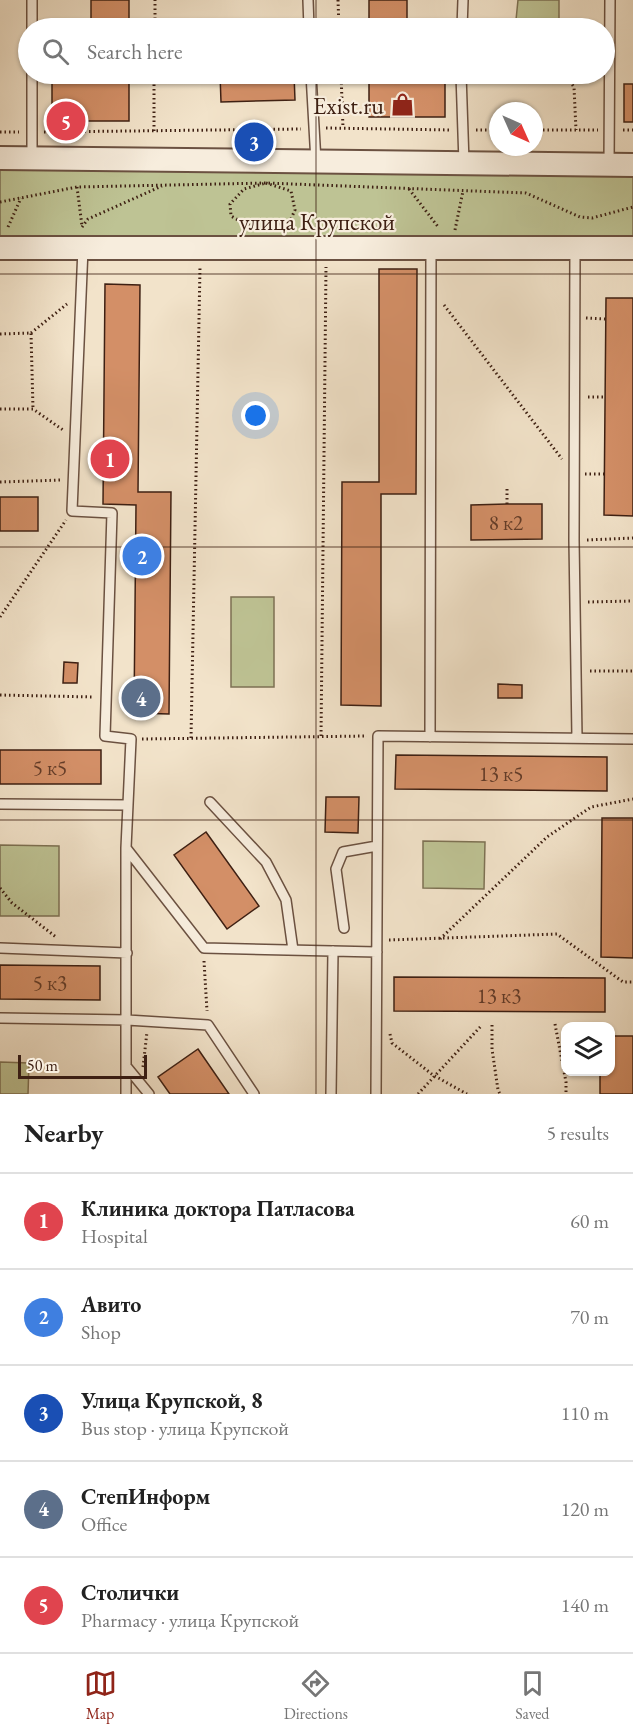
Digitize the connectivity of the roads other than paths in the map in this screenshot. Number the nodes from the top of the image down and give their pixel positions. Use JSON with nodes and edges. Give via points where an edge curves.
{"nodes":[{"id":1,"x":32,"y":0,"type":"edge"},
{"id":2,"x":308,"y":0,"type":"edge"},
{"id":3,"x":463,"y":0,"type":"edge"},
{"id":4,"x":610,"y":0,"type":"edge"},
{"id":5,"x":32,"y":18,"type":"edge"},
{"id":6,"x":309,"y":18,"type":"edge"},
{"id":7,"x":462,"y":18,"type":"edge"},
{"id":8,"x":610,"y":18,"type":"edge"},
{"id":9,"x":32,"y":84,"type":"edge"},
{"id":10,"x":312,"y":84,"type":"edge"},
{"id":11,"x":461,"y":84,"type":"edge"},
{"id":12,"x":610,"y":84,"type":"edge"},
{"id":13,"x":0,"y":158,"type":"edge"},
{"id":14,"x":32,"y":158,"type":"junction"},
{"id":15,"x":316,"y":162,"type":"junction"},
{"id":16,"x":464,"y":163,"type":"junction"},
{"id":17,"x":609,"y":164,"type":"junction"},
{"id":18,"x":633,"y":165,"type":"edge"},
{"id":19,"x":4,"y":237,"type":"edge"},
{"id":20,"x":436,"y":240,"type":"junction"},
{"id":21,"x":83,"y":248,"type":"junction"},
{"id":22,"x":574,"y":248,"type":"junction"},
{"id":23,"x":633,"y":248,"type":"edge"},
{"id":24,"x":430,"y":736,"type":"junction"},
{"id":25,"x":577,"y":738,"type":"junction"},
{"id":26,"x":633,"y":740,"type":"edge"},
{"id":27,"x":210,"y":802,"type":"dead end"},
{"id":28,"x":0,"y":804,"type":"edge"},
{"id":29,"x":128,"y":805,"type":"junction"},
{"id":30,"x":377,"y":846,"type":"junction"},
{"id":31,"x":126,"y":848,"type":"junction"},
{"id":32,"x":344,"y":928,"type":"dead end"},
{"id":33,"x":0,"y":948,"type":"edge"},
{"id":34,"x":293,"y":950,"type":"junction"},
{"id":35,"x":333,"y":951,"type":"junction"},
{"id":36,"x":127,"y":952,"type":"junction"},
{"id":37,"x":377,"y":952,"type":"junction"},
{"id":38,"x":0,"y":1018,"type":"edge"},
{"id":39,"x":127,"y":1020,"type":"junction"},
{"id":40,"x":126,"y":1066,"type":"junction"},
{"id":41,"x":126,"y":1094,"type":"edge"},
{"id":42,"x":149,"y":1094,"type":"edge"},
{"id":43,"x":254,"y":1094,"type":"edge"},
{"id":44,"x":331,"y":1094,"type":"edge"},
{"id":45,"x":376,"y":1094,"type":"edge"}],
"edges":[{"from":1,"to":5,"type":"lane"},
{"from":2,"to":6,"type":"lane"},
{"from":3,"to":7,"type":"lane"},
{"from":4,"to":8,"type":"lane"},
{"from":9,"to":14,"type":"lane"},
{"from":10,"to":15,"type":"lane"},
{"from":11,"to":16,"type":"lane"},
{"from":12,"to":17,"type":"lane"},
{"from":13,"to":14,"type":"street"},
{"from":14,"to":15,"type":"street"},
{"from":15,"to":16,"type":"street"},
{"from":16,"to":17,"type":"street"},
{"from":17,"to":18,"type":"street"},
{"from":19,"to":21,"type":"street","name":"улица Крупской"},
{"from":20,"to":21,"type":"street","name":"улица Крупской"},
{"from":20,"to":22,"type":"street","name":"улица Крупской"},
{"from":20,"to":24,"type":"lane","via":[[431,288]]},
{"from":21,"to":29,"type":"lane","via":[[72,511],[112,513],[105,736],[131,739]]},
{"from":22,"to":23,"type":"street","name":"улица Крупской"},
{"from":22,"to":25,"type":"lane"},
{"from":24,"to":25,"type":"lane"},
{"from":24,"to":30,"type":"lane","via":[[378,736]]},
{"from":25,"to":26,"type":"lane"},
{"from":27,"to":34,"type":"lane","via":[[266,862],[286,900]]},
{"from":28,"to":29,"type":"lane"},
{"from":29,"to":31,"type":"lane"},
{"from":30,"to":32,"type":"lane","via":[[343,852],[336,869]]},
{"from":30,"to":37,"type":"lane"},
{"from":31,"to":34,"type":"lane","via":[[204,948]]},
{"from":31,"to":36,"type":"lane"},
{"from":33,"to":36,"type":"lane"},
{"from":34,"to":35,"type":"lane"},
{"from":35,"to":37,"type":"lane"},
{"from":35,"to":44,"type":"lane"},
{"from":36,"to":39,"type":"lane"},
{"from":37,"to":45,"type":"lane"},
{"from":38,"to":39,"type":"lane"},
{"from":39,"to":40,"type":"lane"},
{"from":39,"to":43,"type":"lane","via":[[208,1025]]},
{"from":40,"to":41,"type":"lane"},
{"from":40,"to":42,"type":"lane"}]}
